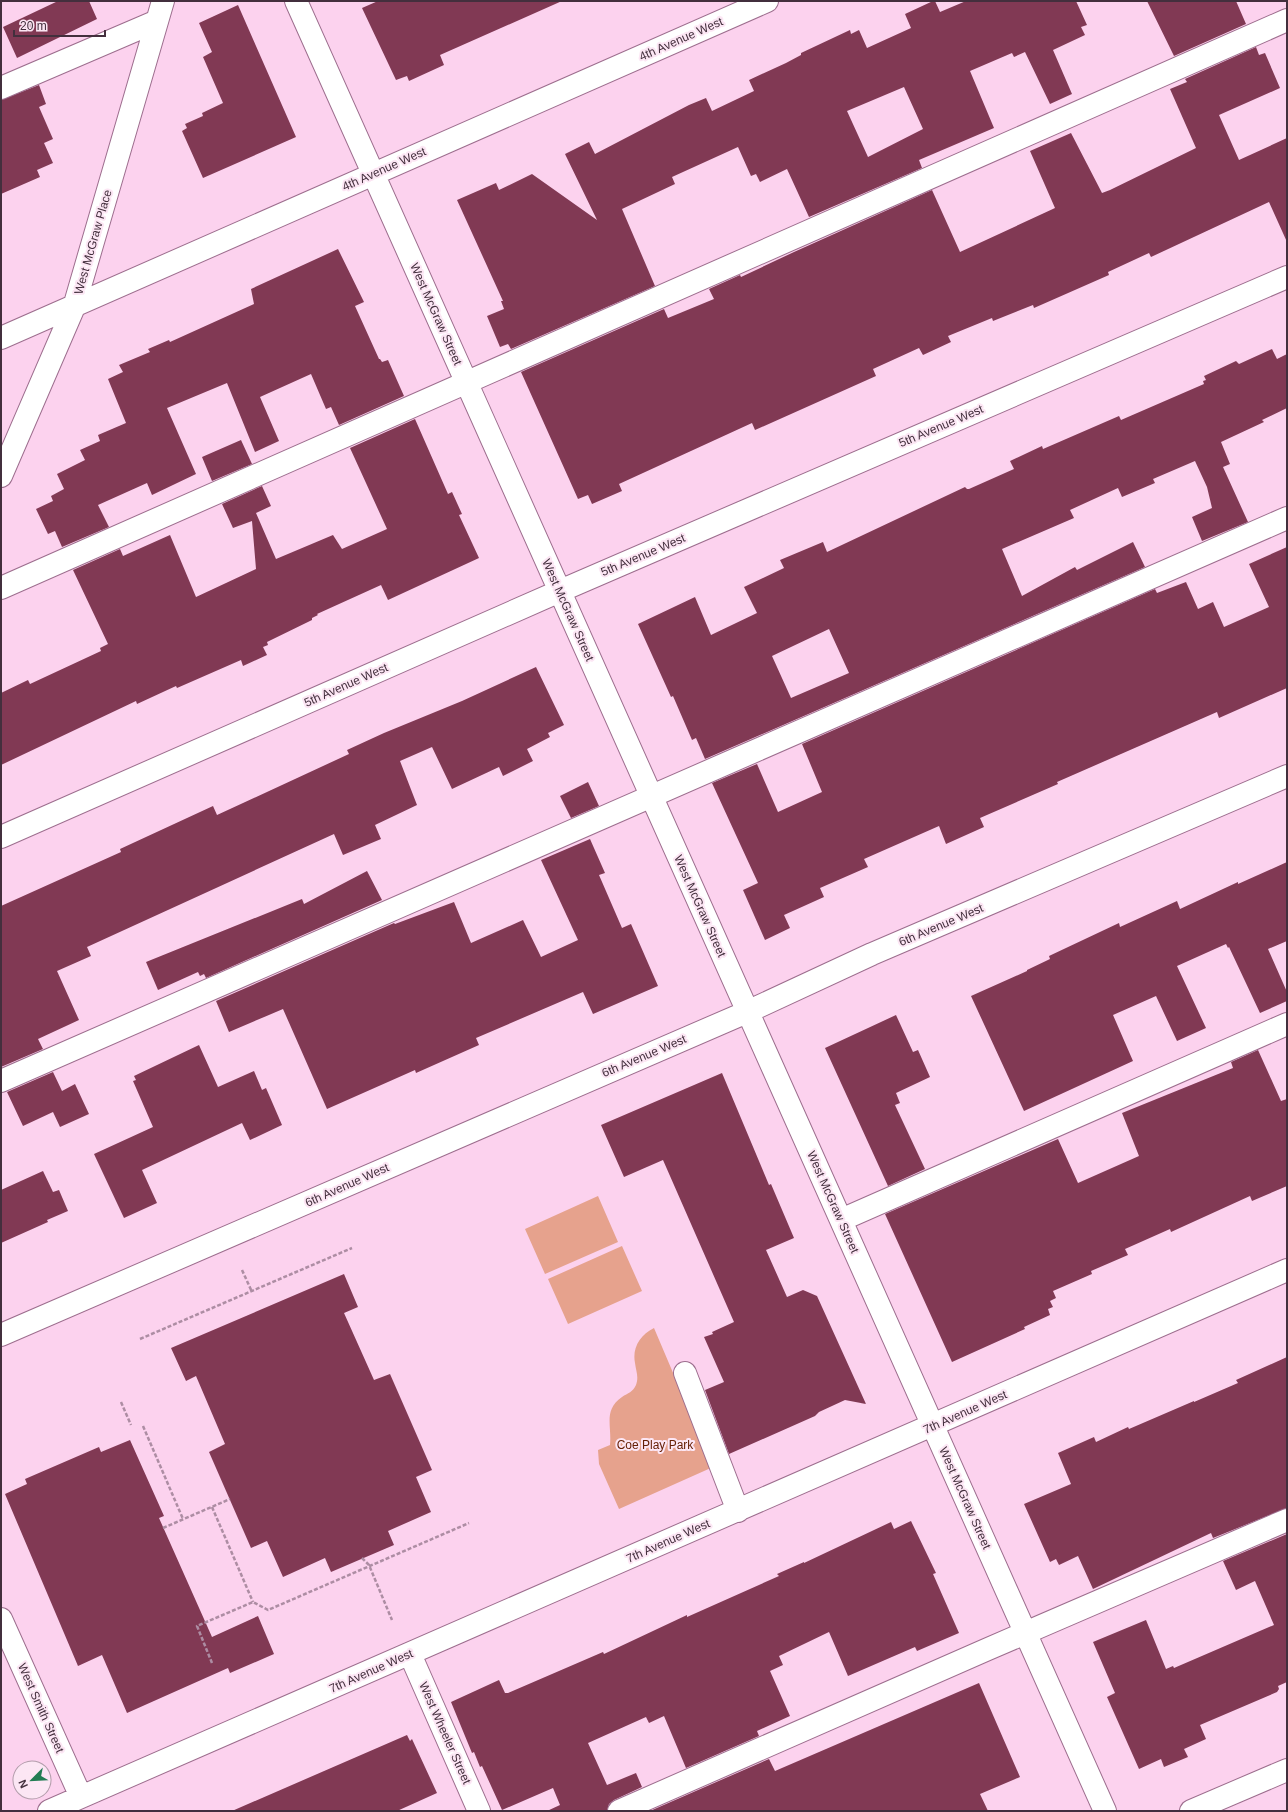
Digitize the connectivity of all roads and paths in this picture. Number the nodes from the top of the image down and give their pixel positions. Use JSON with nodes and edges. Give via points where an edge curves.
{"nodes":[{"id":1,"x":296,"y":1,"type":"edge"},
{"id":2,"x":768,"y":1,"type":"edge"},
{"id":3,"x":160,"y":11,"type":"edge"},
{"id":4,"x":1287,"y":20,"type":"edge"},
{"id":5,"x":1,"y":88,"type":"edge"},
{"id":6,"x":373,"y":174,"type":"junction"},
{"id":7,"x":1287,"y":277,"type":"edge"},
{"id":8,"x":74,"y":307,"type":"junction"},
{"id":9,"x":1,"y":338,"type":"edge"},
{"id":10,"x":467,"y":383,"type":"junction"},
{"id":11,"x":1,"y":476,"type":"edge"},
{"id":12,"x":1287,"y":518,"type":"edge"},
{"id":13,"x":1,"y":588,"type":"edge"},
{"id":14,"x":560,"y":591,"type":"junction"},
{"id":15,"x":1287,"y":776,"type":"edge"},
{"id":16,"x":652,"y":796,"type":"junction"},
{"id":17,"x":1,"y":837,"type":"edge"},
{"id":18,"x":748,"y":1012,"type":"junction"},
{"id":19,"x":1287,"y":1024,"type":"edge"},
{"id":20,"x":1,"y":1081,"type":"edge"},
{"id":21,"x":841,"y":1220,"type":"junction"},
{"id":22,"x":352,"y":1248,"type":"dead end"},
{"id":23,"x":242,"y":1270,"type":"dead end"},
{"id":24,"x":1287,"y":1270,"type":"edge"},
{"id":25,"x":252,"y":1292,"type":"junction"},
{"id":26,"x":1,"y":1335,"type":"edge"},
{"id":27,"x":140,"y":1339,"type":"dead end"},
{"id":28,"x":685,"y":1373,"type":"dead end"},
{"id":29,"x":121,"y":1402,"type":"dead end"},
{"id":30,"x":131,"y":1425,"type":"dead end"},
{"id":31,"x":143,"y":1426,"type":"dead end"},
{"id":32,"x":933,"y":1426,"type":"junction"},
{"id":33,"x":230,"y":1499,"type":"dead end"},
{"id":34,"x":212,"y":1507,"type":"junction"},
{"id":35,"x":738,"y":1511,"type":"junction"},
{"id":36,"x":183,"y":1519,"type":"junction"},
{"id":37,"x":1287,"y":1520,"type":"edge"},
{"id":38,"x":469,"y":1523,"type":"dead end"},
{"id":39,"x":163,"y":1528,"type":"dead end"},
{"id":40,"x":362,"y":1558,"type":"dead end"},
{"id":41,"x":369,"y":1565,"type":"junction"},
{"id":42,"x":253,"y":1602,"type":"junction"},
{"id":43,"x":1,"y":1619,"type":"edge"},
{"id":44,"x":392,"y":1620,"type":"dead end"},
{"id":45,"x":1025,"y":1632,"type":"junction"},
{"id":46,"x":410,"y":1654,"type":"junction"},
{"id":47,"x":212,"y":1663,"type":"dead end"},
{"id":48,"x":1287,"y":1770,"type":"edge"},
{"id":49,"x":81,"y":1797,"type":"junction"},
{"id":50,"x":49,"y":1811,"type":"edge"},
{"id":51,"x":479,"y":1811,"type":"edge"},
{"id":52,"x":619,"y":1811,"type":"edge"},
{"id":53,"x":1104,"y":1811,"type":"edge"},
{"id":54,"x":1191,"y":1811,"type":"edge"}],
"edges":[{"from":1,"to":6,"type":"street","name":"West McGraw Street"},
{"from":2,"to":6,"type":"street","name":"4th Avenue West"},
{"from":3,"to":5,"type":"street"},
{"from":3,"to":8,"type":"street","name":"West McGraw Place"},
{"from":4,"to":10,"type":"street"},
{"from":6,"to":8,"type":"street","name":"4th Avenue West"},
{"from":6,"to":10,"type":"street","name":"West McGraw Street"},
{"from":7,"to":14,"type":"street","name":"5th Avenue West"},
{"from":8,"to":9,"type":"street","name":"4th Avenue West"},
{"from":8,"to":11,"type":"street","name":"West McGraw Place"},
{"from":10,"to":13,"type":"street"},
{"from":10,"to":14,"type":"street","name":"West McGraw Street"},
{"from":12,"to":16,"type":"street"},
{"from":14,"to":16,"type":"street","name":"West McGraw Street"},
{"from":14,"to":17,"type":"street","name":"5th Avenue West"},
{"from":15,"to":18,"type":"street","name":"6th Avenue West","via":[[880,951]]},
{"from":16,"to":18,"type":"street","name":"West McGraw Street"},
{"from":16,"to":20,"type":"street"},
{"from":18,"to":21,"type":"street","name":"West McGraw Street"},
{"from":18,"to":26,"type":"street","name":"6th Avenue West"},
{"from":19,"to":21,"type":"street"},
{"from":21,"to":32,"type":"street","name":"West McGraw Street"},
{"from":22,"to":25,"type":"path"},
{"from":23,"to":25,"type":"path"},
{"from":24,"to":32,"type":"street","name":"7th Avenue West"},
{"from":25,"to":27,"type":"path"},
{"from":28,"to":35,"type":"street"},
{"from":29,"to":30,"type":"path"},
{"from":31,"to":36,"type":"path"},
{"from":32,"to":35,"type":"street","name":"7th Avenue West"},
{"from":32,"to":45,"type":"street","name":"West McGraw Street"},
{"from":33,"to":34,"type":"path"},
{"from":34,"to":36,"type":"path"},
{"from":34,"to":42,"type":"path"},
{"from":35,"to":46,"type":"street","name":"7th Avenue West"},
{"from":36,"to":39,"type":"path"},
{"from":37,"to":45,"type":"street"},
{"from":38,"to":41,"type":"path"},
{"from":40,"to":41,"type":"path"},
{"from":41,"to":42,"type":"path","via":[[268,1610]]},
{"from":41,"to":44,"type":"path"},
{"from":42,"to":47,"type":"path","via":[[197,1626]]},
{"from":43,"to":49,"type":"street","name":"West Smith Street"},
{"from":45,"to":52,"type":"street"},
{"from":45,"to":53,"type":"street","name":"West McGraw Street"},
{"from":46,"to":49,"type":"street","name":"7th Avenue West"},
{"from":46,"to":51,"type":"street","name":"West Wheeler Street"},
{"from":48,"to":54,"type":"street"},
{"from":49,"to":50,"type":"street","name":"7th Avenue West"}]}
